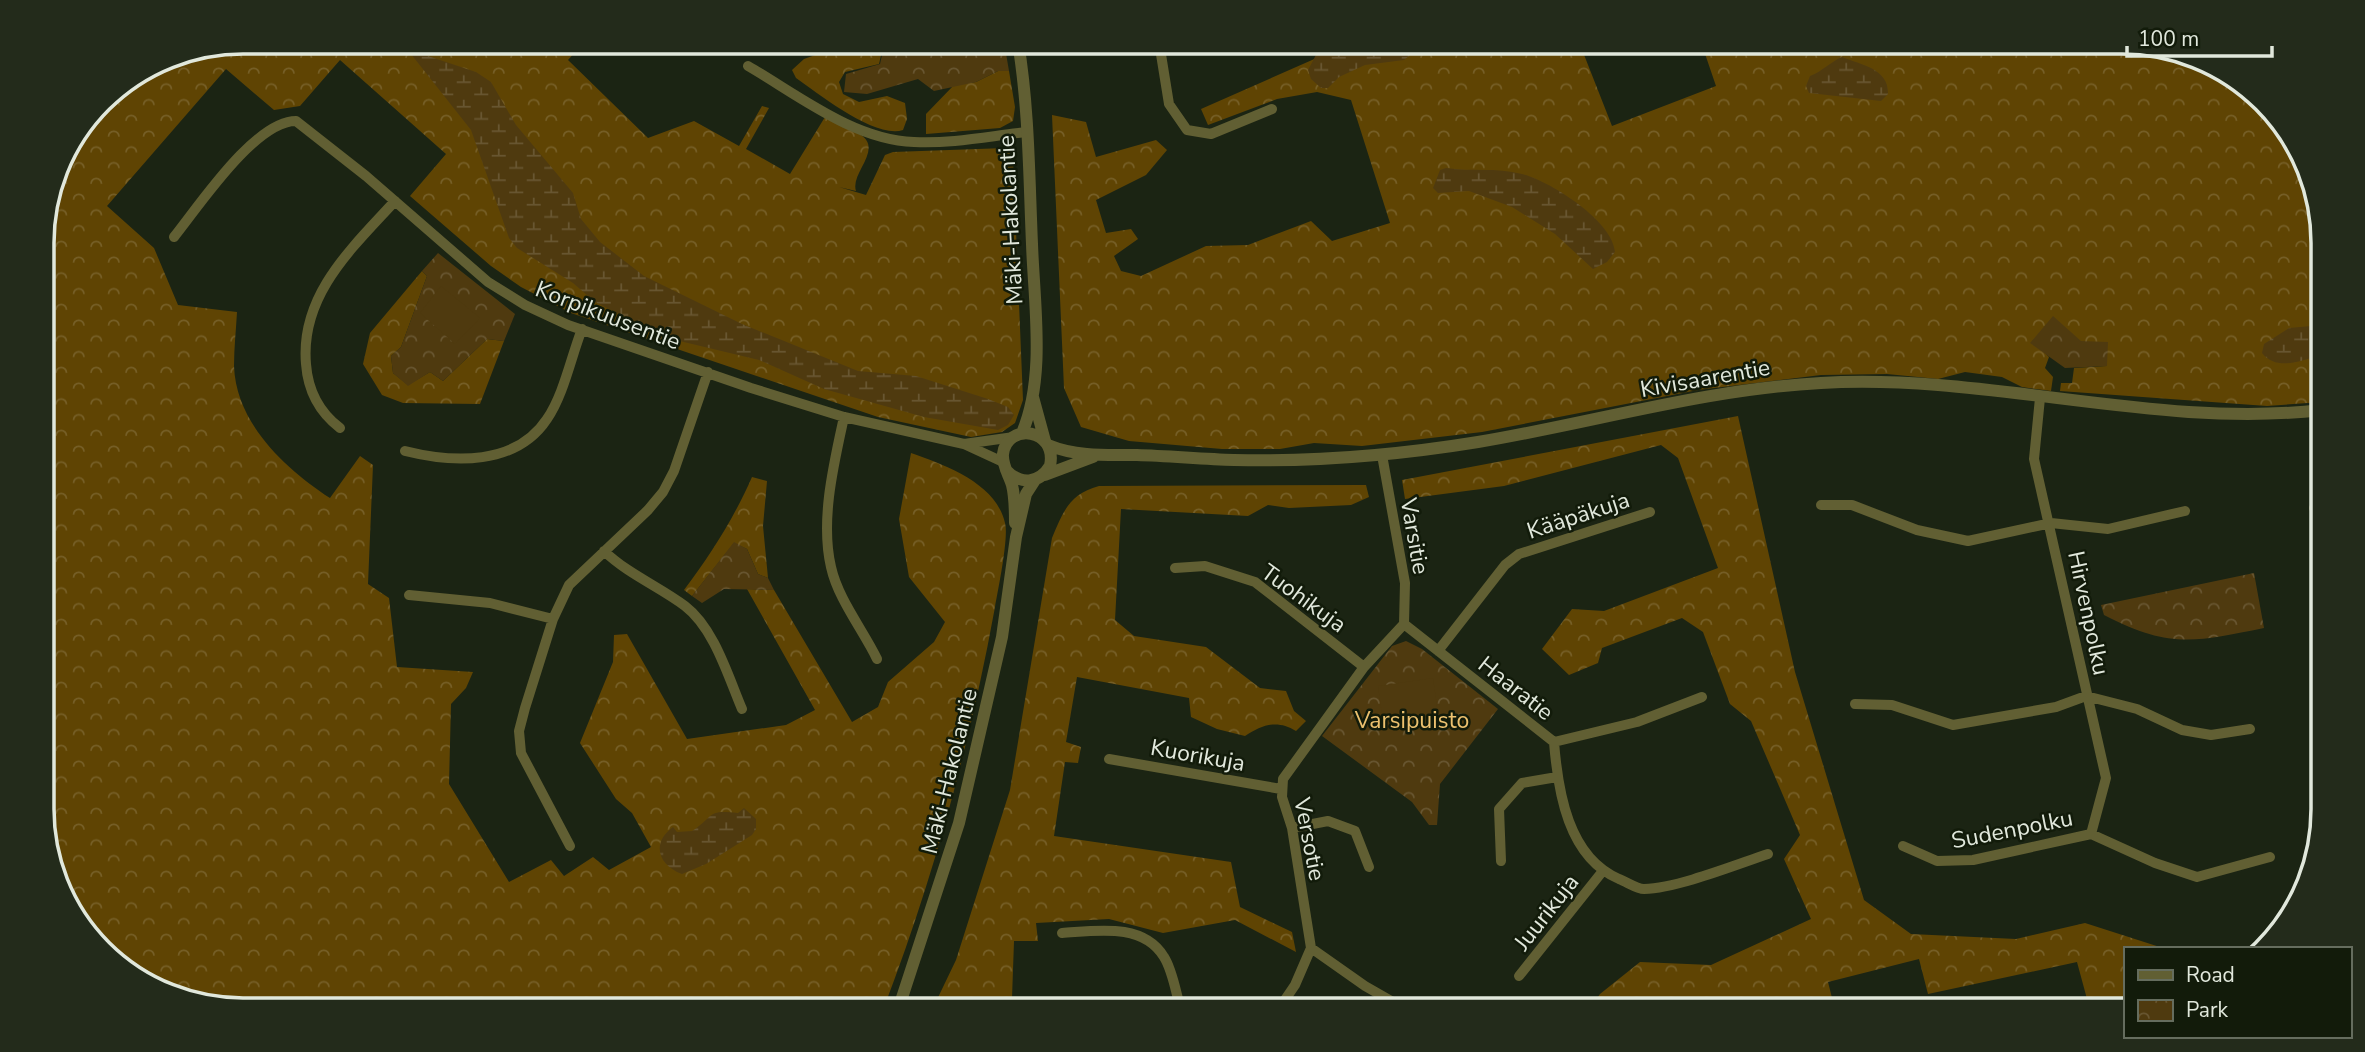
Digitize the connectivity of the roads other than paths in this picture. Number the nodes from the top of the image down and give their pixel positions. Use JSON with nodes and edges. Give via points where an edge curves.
{"nodes":[{"id":1,"x":1019,"y":55,"type":"edge"},
{"id":2,"x":1160,"y":55,"type":"edge"},
{"id":3,"x":748,"y":66,"type":"dead end"},
{"id":4,"x":1272,"y":109,"type":"dead end"},
{"id":5,"x":1027,"y":132,"type":"junction"},
{"id":6,"x":395,"y":201,"type":"junction"},
{"id":7,"x":174,"y":237,"type":"dead end"},
{"id":8,"x":582,"y":329,"type":"junction"},
{"id":9,"x":708,"y":372,"type":"junction"},
{"id":10,"x":1034,"y":397,"type":"junction"},
{"id":11,"x":2040,"y":398,"type":"junction"},
{"id":12,"x":2311,"y":411,"type":"edge"},
{"id":13,"x":844,"y":417,"type":"junction"},
{"id":14,"x":340,"y":428,"type":"dead end"},
{"id":15,"x":1018,"y":435,"type":"junction"},
{"id":16,"x":1047,"y":443,"type":"junction"},
{"id":17,"x":964,"y":444,"type":"junction"},
{"id":18,"x":405,"y":451,"type":"dead end"},
{"id":19,"x":1382,"y":455,"type":"junction"},
{"id":20,"x":1097,"y":456,"type":"junction"},
{"id":21,"x":1005,"y":466,"type":"junction"},
{"id":22,"x":1038,"y":478,"type":"junction"},
{"id":23,"x":1821,"y":505,"type":"dead end"},
{"id":24,"x":2185,"y":511,"type":"dead end"},
{"id":25,"x":1650,"y":512,"type":"dead end"},
{"id":26,"x":2051,"y":523,"type":"junction"},
{"id":27,"x":1016,"y":537,"type":"junction"},
{"id":28,"x":604,"y":551,"type":"junction"},
{"id":29,"x":1175,"y":568,"type":"dead end"},
{"id":30,"x":409,"y":595,"type":"dead end"},
{"id":31,"x":553,"y":619,"type":"junction"},
{"id":32,"x":1404,"y":624,"type":"junction"},
{"id":33,"x":1438,"y":651,"type":"junction"},
{"id":34,"x":877,"y":659,"type":"dead end"},
{"id":35,"x":1364,"y":667,"type":"junction"},
{"id":36,"x":2086,"y":696,"type":"junction"},
{"id":37,"x":1702,"y":697,"type":"dead end"},
{"id":38,"x":1855,"y":704,"type":"dead end"},
{"id":39,"x":742,"y":709,"type":"dead end"},
{"id":40,"x":2249,"y":729,"type":"dead end"},
{"id":41,"x":1554,"y":742,"type":"junction"},
{"id":42,"x":1109,"y":759,"type":"dead end"},
{"id":43,"x":1557,"y":777,"type":"junction"},
{"id":44,"x":1281,"y":789,"type":"junction"},
{"id":45,"x":1292,"y":828,"type":"junction"},
{"id":46,"x":2091,"y":834,"type":"junction"},
{"id":47,"x":570,"y":846,"type":"dead end"},
{"id":48,"x":1903,"y":846,"type":"dead end"},
{"id":49,"x":1768,"y":854,"type":"dead end"},
{"id":50,"x":2270,"y":857,"type":"dead end"},
{"id":51,"x":1501,"y":861,"type":"dead end"},
{"id":52,"x":1369,"y":867,"type":"dead end"},
{"id":53,"x":1602,"y":872,"type":"junction"},
{"id":54,"x":1062,"y":933,"type":"dead end"},
{"id":55,"x":1311,"y":948,"type":"junction"},
{"id":56,"x":1519,"y":976,"type":"dead end"},
{"id":57,"x":1286,"y":997,"type":"edge"},
{"id":58,"x":1385,"y":997,"type":"edge"},
{"id":59,"x":902,"y":998,"type":"edge"},
{"id":60,"x":1177,"y":998,"type":"edge"}],
"edges":[{"from":1,"to":5,"type":"street","name":"Mäki-Hakolantie"},
{"from":2,"to":4,"type":"street","via":[[1169,104],[1187,130],[1211,134]]},
{"from":3,"to":5,"type":"street","via":[[885,138],[914,142]]},
{"from":5,"to":10,"type":"street","name":"Mäki-Hakolantie"},
{"from":6,"to":7,"type":"street","name":"Korpikuusentie","via":[[305,125],[289,121],[273,126],[251,145]]},
{"from":6,"to":8,"type":"street","name":"Korpikuusentie","via":[[488,282],[525,305]]},
{"from":6,"to":14,"type":"street","via":[[320,290],[308,323],[307,379],[321,411]]},
{"from":8,"to":9,"type":"street","name":"Korpikuusentie"},
{"from":8,"to":18,"type":"street","via":[[548,418],[513,450],[489,458]]},
{"from":9,"to":13,"type":"street","name":"Korpikuusentie"},
{"from":9,"to":28,"type":"street","via":[[663,492]]},
{"from":10,"to":15,"type":"street","name":"Mäki-Hakolantie"},
{"from":10,"to":16,"type":"street","name":"Mäki-Hakolantie"},
{"from":11,"to":12,"type":"street","name":"Kivisaarentie","via":[[2268,415]]},
{"from":11,"to":19,"type":"street","name":"Kivisaarentie","via":[[1891,383],[1787,385],[1479,442]]},
{"from":11,"to":26,"type":"street","name":"Hirvenpolku","via":[[2034,459]]},
{"from":13,"to":17,"type":"street","name":"Korpikuusentie"},
{"from":13,"to":34,"type":"street","via":[[830,503],[831,567]]},
{"from":15,"to":16,"type":"street","via":[[1034,434]]},
{"from":15,"to":17,"type":"street","name":"Korpikuusentie"},
{"from":15,"to":21,"type":"street","via":[[1005,448]]},
{"from":16,"to":20,"type":"street","name":"Kivisaarentie"},
{"from":16,"to":22,"type":"street","via":[[1050,466]]},
{"from":17,"to":21,"type":"street","name":"Korpikuusentie"},
{"from":19,"to":20,"type":"street","name":"Kivisaarentie","via":[[1271,460]]},
{"from":19,"to":32,"type":"street","name":"Varsitie","via":[[1405,583]]},
{"from":20,"to":22,"type":"street","name":"Kivisaarentie"},
{"from":21,"to":22,"type":"street","via":[[1019,480]]},
{"from":21,"to":27,"type":"street","name":"Mäki-Hakolantie","via":[[1014,496]]},
{"from":22,"to":27,"type":"street","name":"Mäki-Hakolantie","via":[[1026,494]]},
{"from":23,"to":26,"type":"street","via":[[1852,505],[1917,530],[1968,541]]},
{"from":24,"to":26,"type":"street","via":[[2108,529]]},
{"from":25,"to":33,"type":"street","name":"Kääpäkuja","via":[[1519,554],[1505,565]]},
{"from":26,"to":36,"type":"street","name":"Hirvenpolku"},
{"from":27,"to":59,"type":"street","name":"Mäki-Hakolantie","via":[[982,735],[933,911]]},
{"from":28,"to":31,"type":"street","via":[[569,584]]},
{"from":28,"to":39,"type":"street","via":[[699,620]]},
{"from":29,"to":35,"type":"street","name":"Tuohikuja","via":[[1205,566],[1255,582]]},
{"from":30,"to":31,"type":"street","via":[[490,603]]},
{"from":31,"to":47,"type":"street","via":[[519,731],[526,768]]},
{"from":32,"to":33,"type":"street","name":"Haaratie"},
{"from":32,"to":35,"type":"street","name":"Versotie"},
{"from":33,"to":41,"type":"street","name":"Haaratie"},
{"from":35,"to":44,"type":"street","name":"Versotie","via":[[1298,754]]},
{"from":36,"to":38,"type":"street","via":[[2056,707],[1953,725],[1892,705]]},
{"from":36,"to":40,"type":"street","via":[[2137,709],[2182,730],[2211,735]]},
{"from":36,"to":46,"type":"street","name":"Hirvenpolku","via":[[2106,778]]},
{"from":37,"to":41,"type":"street","via":[[1637,722]]},
{"from":41,"to":43,"type":"street","name":"Haaratie"},
{"from":42,"to":44,"type":"street","name":"Kuorikuja"},
{"from":43,"to":51,"type":"street","via":[[1522,783],[1499,809]]},
{"from":43,"to":53,"type":"street","name":"Haaratie","via":[[1567,818]]},
{"from":44,"to":45,"type":"street","name":"Versotie"},
{"from":45,"to":52,"type":"street","via":[[1328,821],[1355,831]]},
{"from":45,"to":55,"type":"street","name":"Versotie"},
{"from":46,"to":48,"type":"street","name":"Sudenpolku","via":[[1973,860],[1937,861]]},
{"from":46,"to":50,"type":"street","via":[[2197,877]]},
{"from":49,"to":53,"type":"street","name":"Haaratie","via":[[1642,889]]},
{"from":53,"to":56,"type":"street","name":"Juurikuja"},
{"from":54,"to":60,"type":"street","via":[[1114,930],[1143,937],[1164,956]]},
{"from":55,"to":57,"type":"street"},
{"from":55,"to":58,"type":"street"}]}
